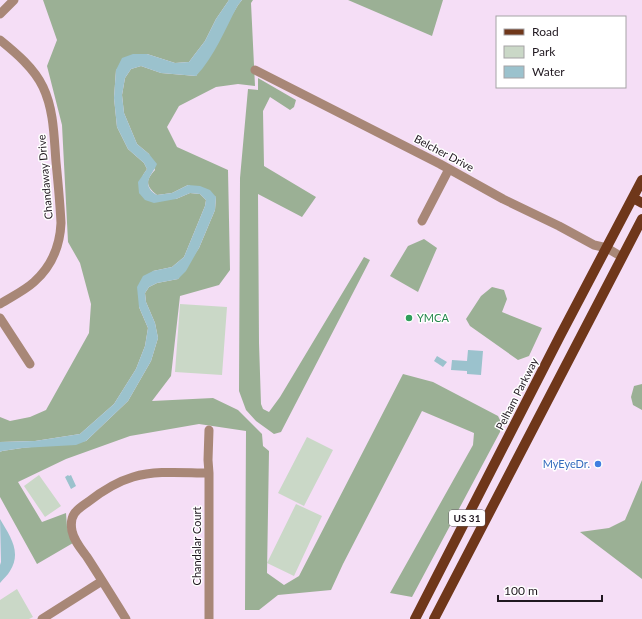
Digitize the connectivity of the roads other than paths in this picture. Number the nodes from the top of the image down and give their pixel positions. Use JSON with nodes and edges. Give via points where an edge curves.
{"nodes":[{"id":1,"x":14,"y":0,"type":"edge"},
{"id":2,"x":0,"y":14,"type":"edge"},
{"id":3,"x":0,"y":40,"type":"edge"},
{"id":4,"x":254,"y":70,"type":"dead end"},
{"id":5,"x":449,"y":169,"type":"junction"},
{"id":6,"x":642,"y":180,"type":"edge"},
{"id":7,"x":637,"y":201,"type":"edge"},
{"id":8,"x":642,"y":219,"type":"edge"},
{"id":9,"x":422,"y":220,"type":"dead end"},
{"id":10,"x":607,"y":248,"type":"junction"},
{"id":11,"x":622,"y":257,"type":"junction"},
{"id":12,"x":589,"y":283,"type":"junction"},
{"id":13,"x":604,"y":292,"type":"junction"},
{"id":14,"x":0,"y":304,"type":"edge"},
{"id":15,"x":0,"y":318,"type":"edge"},
{"id":16,"x":30,"y":364,"type":"dead end"},
{"id":17,"x":519,"y":417,"type":"junction"},
{"id":18,"x":538,"y":420,"type":"junction"},
{"id":19,"x":209,"y":430,"type":"dead end"},
{"id":20,"x":209,"y":473,"type":"junction"},
{"id":21,"x":102,"y":581,"type":"junction"},
{"id":22,"x":416,"y":617,"type":"edge"},
{"id":23,"x":42,"y":619,"type":"edge"},
{"id":24,"x":126,"y":619,"type":"edge"},
{"id":25,"x":210,"y":619,"type":"edge"},
{"id":26,"x":427,"y":619,"type":"edge"},
{"id":27,"x":434,"y":619,"type":"edge"}],
"edges":[{"from":1,"to":2,"type":"street"},
{"from":3,"to":14,"type":"street","name":"Chandaway Drive","via":[[15,52],[43,86],[54,132],[61,223],[58,244],[46,268],[34,282]]},
{"from":4,"to":5,"type":"street","name":"Belcher Drive"},
{"from":5,"to":9,"type":"street"},
{"from":5,"to":10,"type":"street","name":"Belcher Drive","via":[[594,245]]},
{"from":6,"to":7,"type":"main road","name":"Pelham Parkway","number":"US 31"},
{"from":7,"to":10,"type":"main road","name":"Pelham Parkway","number":"US 31"},
{"from":8,"to":11,"type":"main road","number":"US 31"},
{"from":10,"to":11,"type":"street","name":"Belcher Drive"},
{"from":10,"to":12,"type":"main road","name":"Pelham Parkway","number":"US 31"},
{"from":11,"to":13,"type":"main road","number":"US 31"},
{"from":12,"to":13,"type":"main road"},
{"from":12,"to":17,"type":"main road","name":"Pelham Parkway","number":"US 31"},
{"from":13,"to":18,"type":"main road","number":"US 31"},
{"from":15,"to":16,"type":"street"},
{"from":17,"to":18,"type":"main road"},
{"from":17,"to":22,"type":"main road","name":"Pelham Parkway","number":"US 31"},
{"from":18,"to":27,"type":"main road","number":"US 31"},
{"from":19,"to":20,"type":"street","name":"Chandalar Court"},
{"from":20,"to":21,"type":"street","via":[[161,473],[134,477],[108,488],[77,509],[71,523],[73,536]]},
{"from":20,"to":25,"type":"street","name":"Chandalar Court"},
{"from":21,"to":23,"type":"street"},
{"from":21,"to":24,"type":"street"},
{"from":22,"to":26,"type":"main road"}]}
